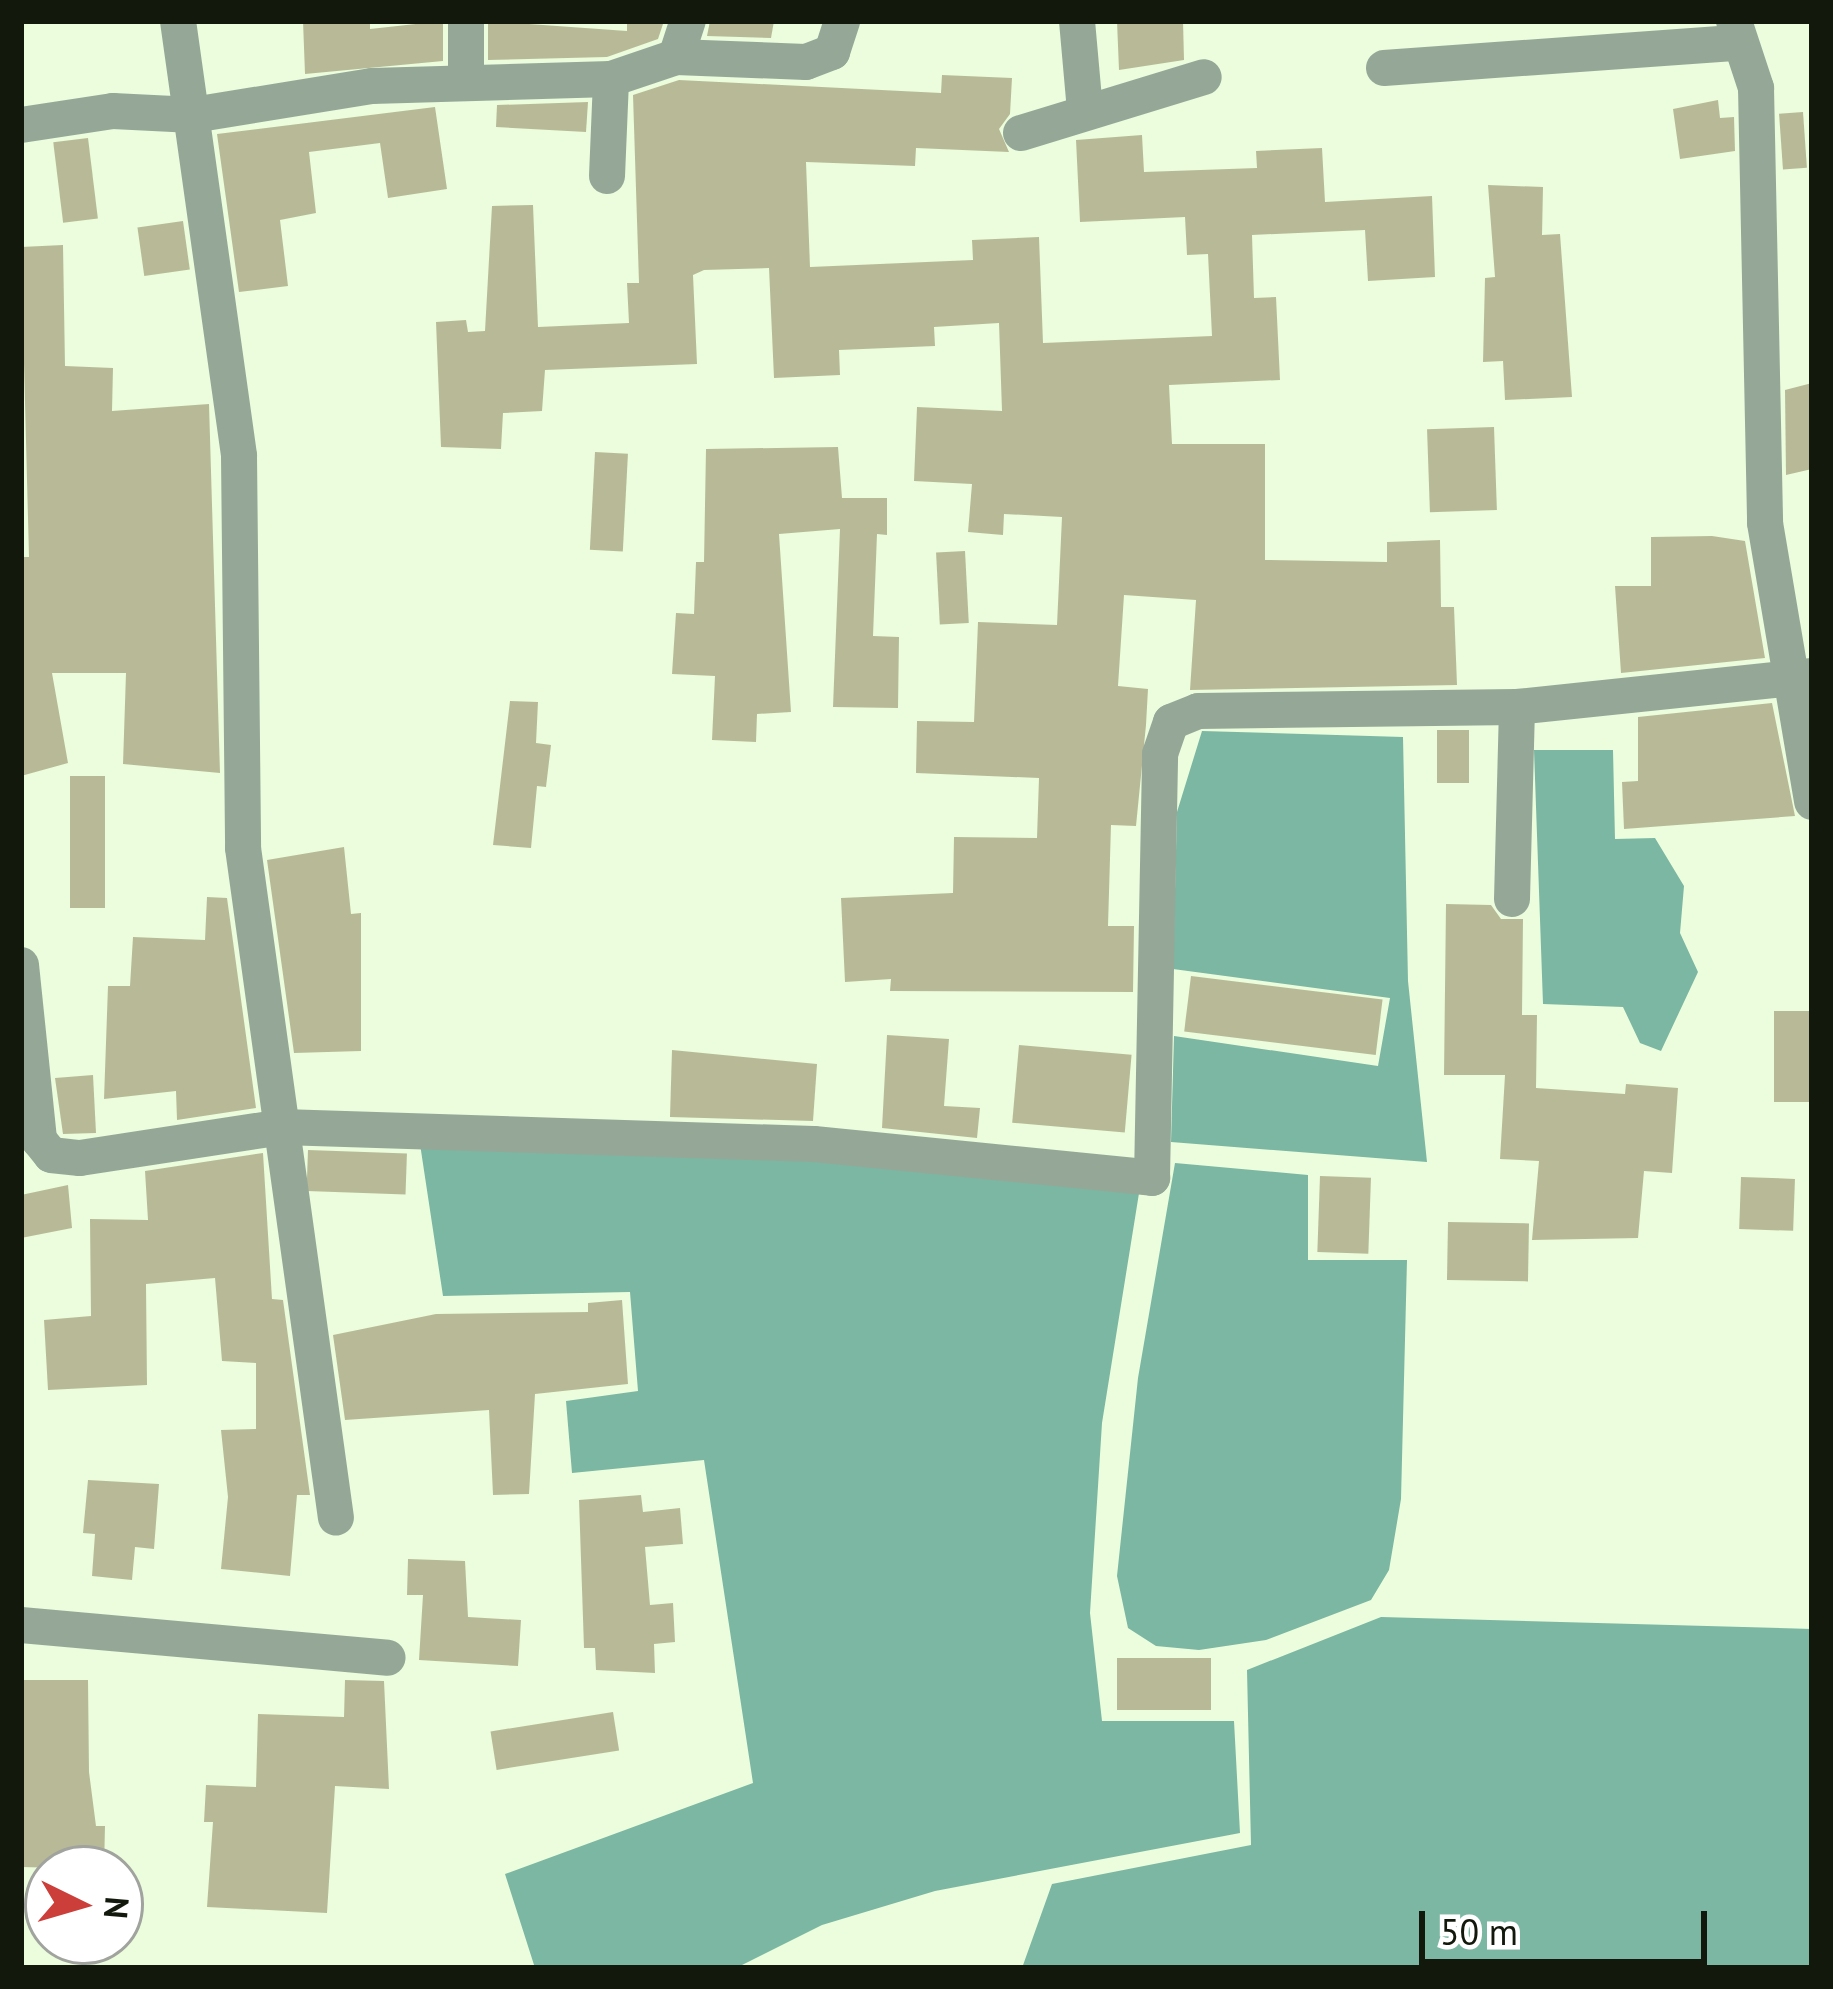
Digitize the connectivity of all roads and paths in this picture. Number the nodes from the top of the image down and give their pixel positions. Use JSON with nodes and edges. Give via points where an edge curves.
{"nodes":[{"id":1,"x":178,"y":21,"type":"edge"},
{"id":2,"x":466,"y":21,"type":"edge"},
{"id":3,"x":688,"y":21,"type":"edge"},
{"id":4,"x":842,"y":21,"type":"edge"},
{"id":5,"x":1077,"y":21,"type":"edge"},
{"id":6,"x":1736,"y":32,"type":"edge"},
{"id":7,"x":676,"y":57,"type":"junction"},
{"id":8,"x":1384,"y":68,"type":"dead end"},
{"id":9,"x":1204,"y":76,"type":"dead end"},
{"id":10,"x":610,"y":79,"type":"junction"},
{"id":11,"x":466,"y":80,"type":"junction"},
{"id":12,"x":1085,"y":111,"type":"junction"},
{"id":13,"x":193,"y":115,"type":"junction"},
{"id":14,"x":21,"y":125,"type":"edge"},
{"id":15,"x":1021,"y":133,"type":"dead end"},
{"id":16,"x":607,"y":176,"type":"dead end"},
{"id":17,"x":1802,"y":677,"type":"edge"},
{"id":18,"x":1517,"y":707,"type":"junction"},
{"id":19,"x":1812,"y":802,"type":"edge"},
{"id":20,"x":1512,"y":899,"type":"dead end"},
{"id":21,"x":21,"y":965,"type":"edge"},
{"id":22,"x":282,"y":1127,"type":"junction"},
{"id":23,"x":336,"y":1518,"type":"dead end"},
{"id":24,"x":21,"y":1625,"type":"edge"},
{"id":25,"x":388,"y":1658,"type":"dead end"}],
"edges":[{"from":1,"to":13,"type":"street"},
{"from":2,"to":11,"type":"street"},
{"from":3,"to":7,"type":"street"},
{"from":4,"to":7,"type":"street","via":[[832,52],[806,62]]},
{"from":5,"to":12,"type":"street"},
{"from":6,"to":8,"type":"street"},
{"from":6,"to":17,"type":"street","via":[[1756,88],[1765,523]]},
{"from":7,"to":10,"type":"street"},
{"from":9,"to":12,"type":"street","via":[[1113,110]]},
{"from":10,"to":11,"type":"street"},
{"from":10,"to":16,"type":"street"},
{"from":11,"to":13,"type":"street"},
{"from":12,"to":15,"type":"street"},
{"from":13,"to":14,"type":"street","via":[[113,111]]},
{"from":13,"to":22,"type":"street","via":[[239,456],[243,848]]},
{"from":17,"to":18,"type":"street"},
{"from":17,"to":19,"type":"street"},
{"from":18,"to":20,"type":"street"},
{"from":18,"to":22,"type":"street","via":[[1198,711],[1171,722],[1160,754],[1152,1178],[814,1144]]},
{"from":21,"to":22,"type":"street","via":[[39,1140],[51,1155],[80,1158]]},
{"from":22,"to":23,"type":"street"},
{"from":24,"to":25,"type":"street"}]}
